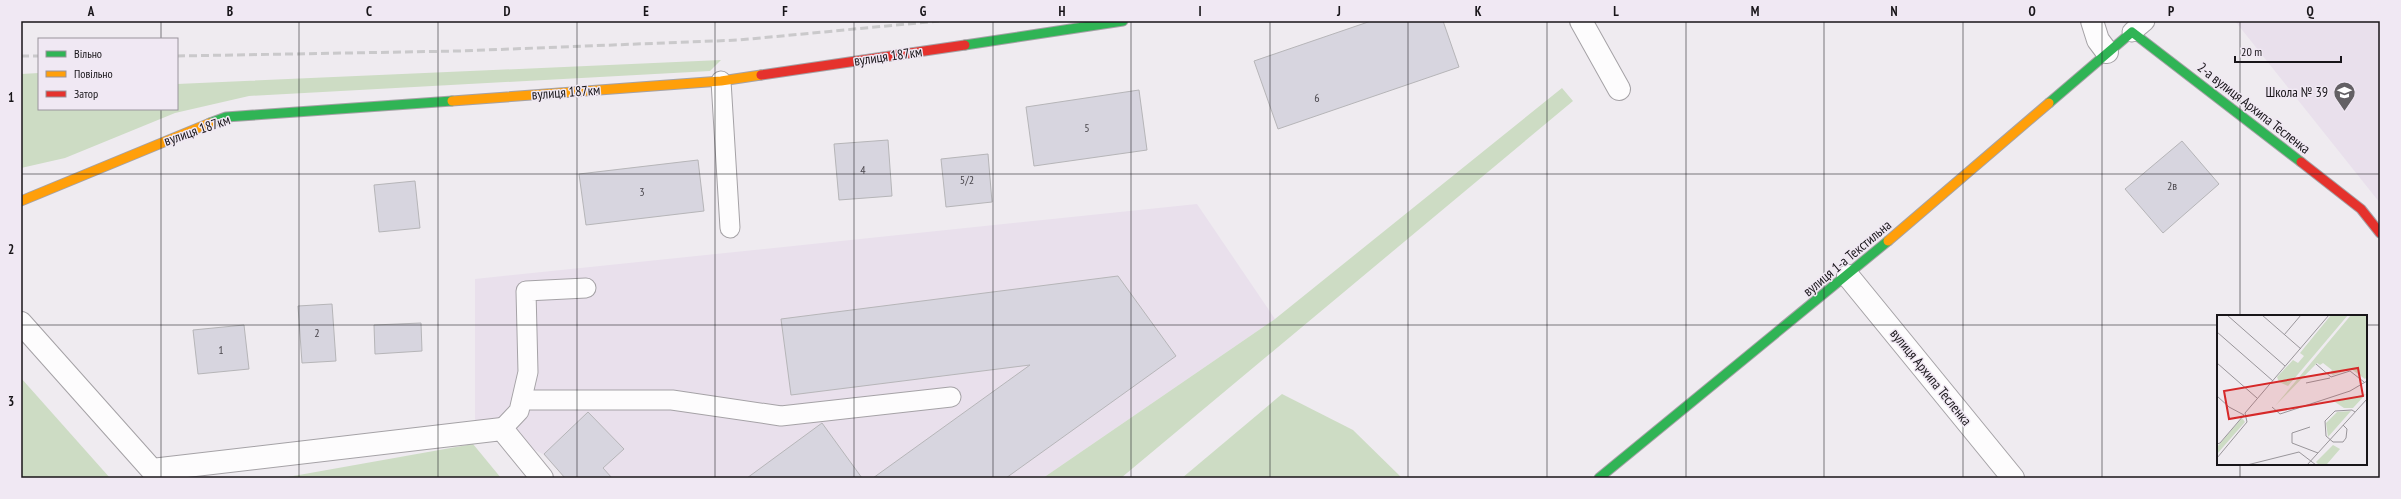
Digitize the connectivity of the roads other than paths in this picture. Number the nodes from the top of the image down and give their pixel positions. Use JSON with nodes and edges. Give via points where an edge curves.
{"nodes":[{"id":1,"x":1123,"y":21,"type":"edge"},
{"id":2,"x":1581,"y":21,"type":"edge"},
{"id":3,"x":2092,"y":21,"type":"edge"},
{"id":4,"x":2138,"y":26,"type":"edge"},
{"id":5,"x":2107,"y":52,"type":"junction"},
{"id":6,"x":721,"y":81,"type":"junction"},
{"id":7,"x":1619,"y":89,"type":"dead end"},
{"id":8,"x":21,"y":201,"type":"edge"},
{"id":9,"x":730,"y":228,"type":"dead end"},
{"id":10,"x":2380,"y":233,"type":"edge"},
{"id":11,"x":1848,"y":276,"type":"junction"},
{"id":12,"x":586,"y":288,"type":"dead end"},
{"id":13,"x":21,"y":323,"type":"edge"},
{"id":14,"x":951,"y":397,"type":"dead end"},
{"id":15,"x":522,"y":400,"type":"junction"},
{"id":16,"x":502,"y":429,"type":"junction"},
{"id":17,"x":542,"y":478,"type":"edge"},
{"id":18,"x":1599,"y":478,"type":"edge"},
{"id":19,"x":2013,"y":478,"type":"edge"}],
"edges":[{"from":1,"to":6,"type":"street","name":"вулиця 187км"},
{"from":2,"to":7,"type":"street"},
{"from":3,"to":5,"type":"street","via":[[2098,40]]},
{"from":4,"to":5,"type":"street","name":"2-а вулиця Архипа Тесленка"},
{"from":4,"to":10,"type":"street","name":"2-а вулиця Архипа Тесленка","via":[[2362,209]]},
{"from":5,"to":11,"type":"street","name":"вулиця 1-а Текстильна"},
{"from":6,"to":8,"type":"street","name":"вулиця 187км","via":[[226,117]]},
{"from":6,"to":9,"type":"lane"},
{"from":11,"to":18,"type":"street","name":"вулиця 1-а Текстильна"},
{"from":11,"to":19,"type":"street","name":"вулиця Архипа Тесленка"},
{"from":12,"to":15,"type":"lane","via":[[526,291],[528,372]]},
{"from":13,"to":16,"type":"street","via":[[152,470]]},
{"from":14,"to":15,"type":"lane","via":[[781,416],[672,400]]},
{"from":15,"to":16,"type":"lane","via":[[520,411]]},
{"from":16,"to":17,"type":"street"}]}
